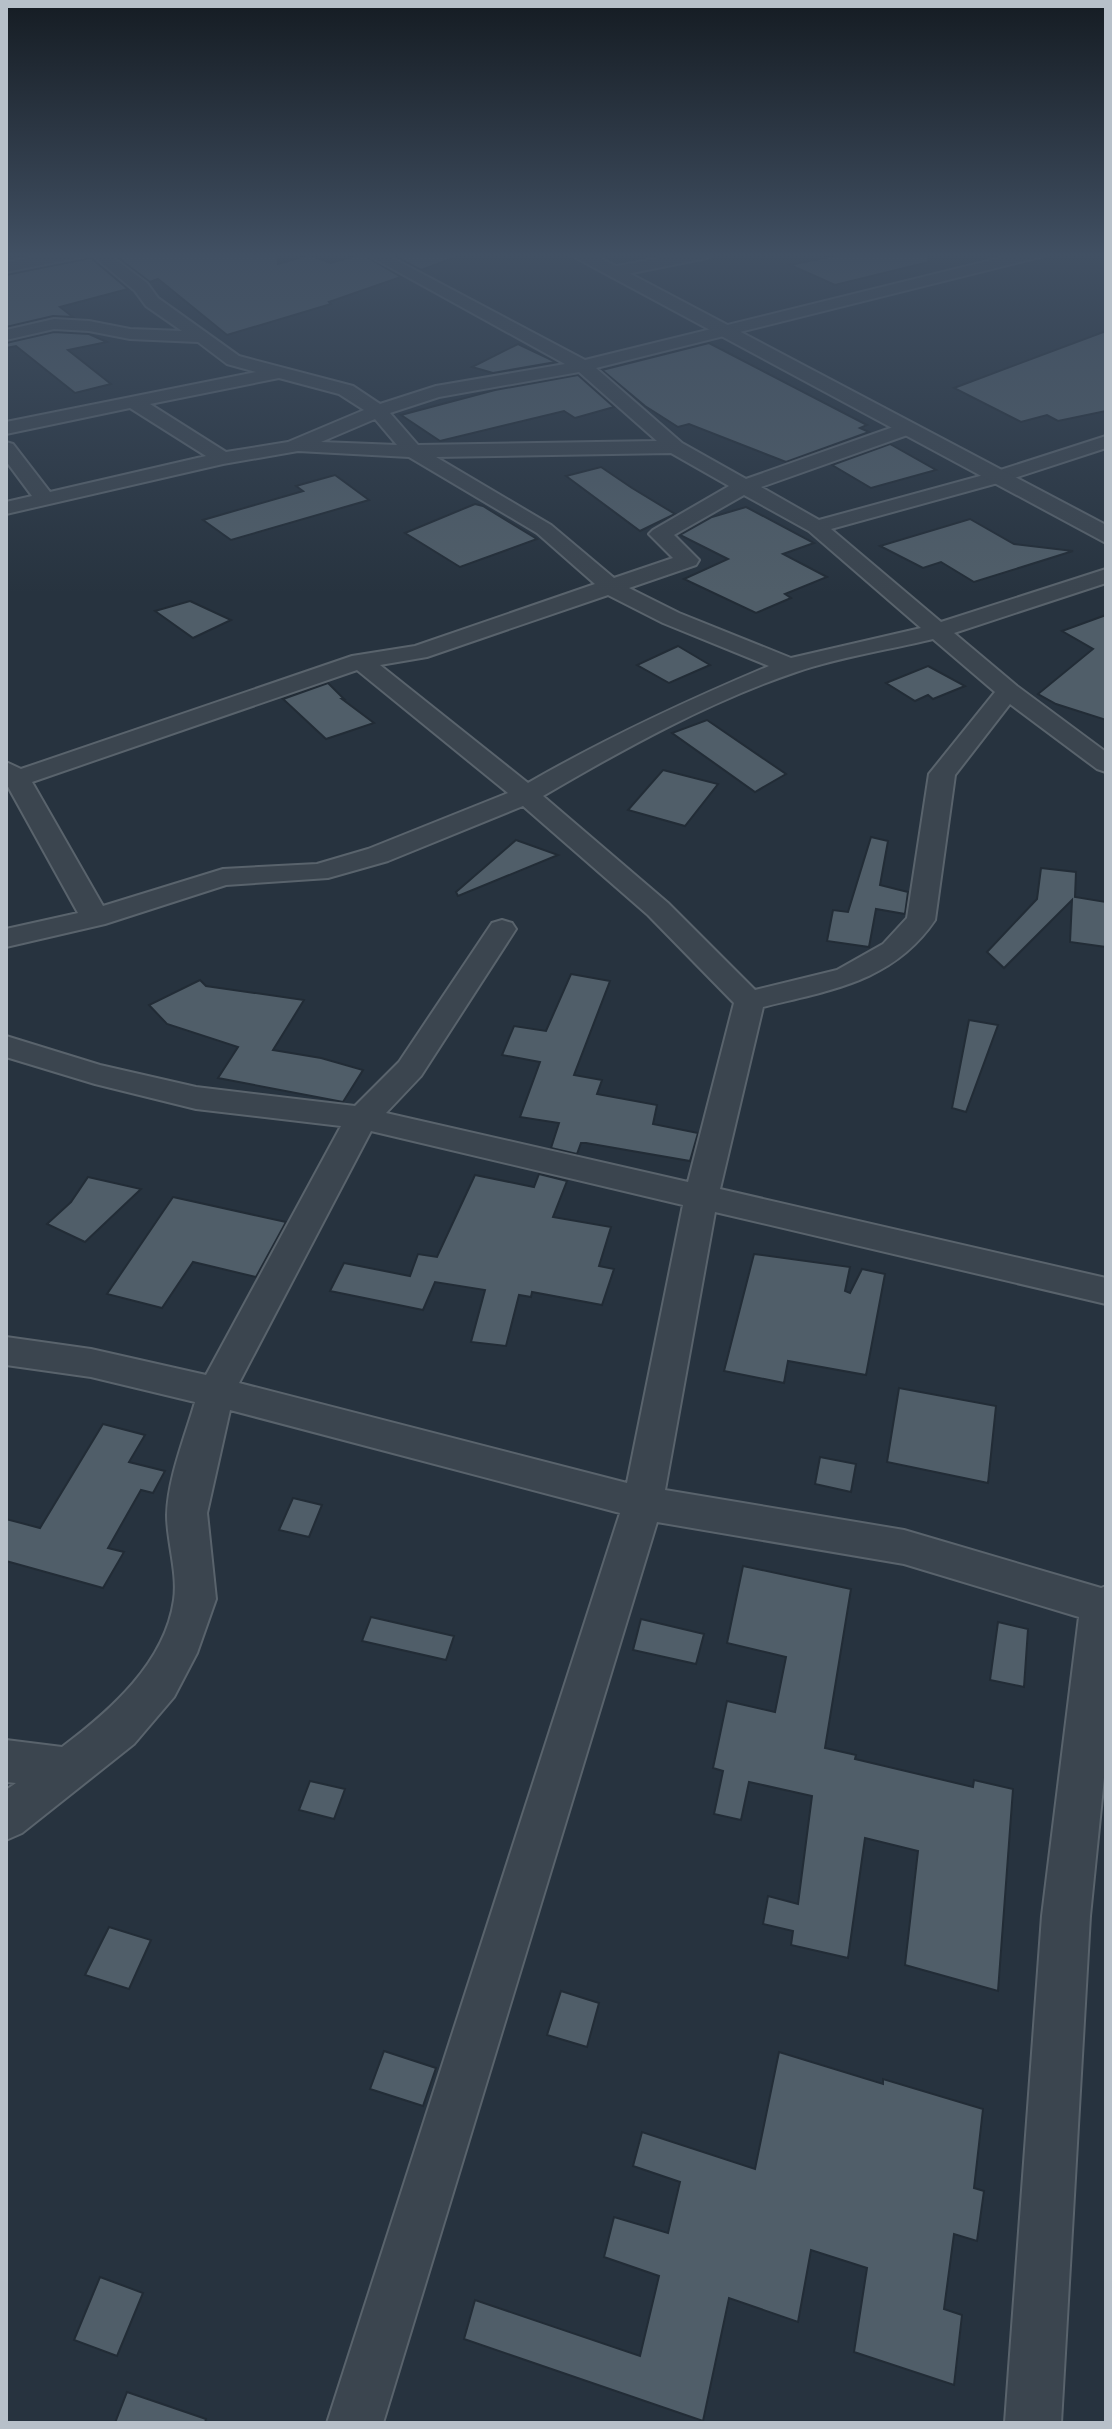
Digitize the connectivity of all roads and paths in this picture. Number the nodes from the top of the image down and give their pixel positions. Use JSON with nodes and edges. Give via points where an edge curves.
{"nodes":[{"id":1,"x":258,"y":366,"type":"edge"},
{"id":2,"x":581,"y":366,"type":"edge"},
{"id":3,"x":583,"y":366,"type":"edge"},
{"id":4,"x":789,"y":366,"type":"edge"},
{"id":5,"x":280,"y":372,"type":"junction"},
{"id":6,"x":133,"y":402,"type":"junction"},
{"id":7,"x":378,"y":411,"type":"junction"},
{"id":8,"x":6,"y":428,"type":"edge"},
{"id":9,"x":906,"y":429,"type":"junction"},
{"id":10,"x":1106,"y":442,"type":"edge"},
{"id":11,"x":292,"y":447,"type":"junction"},
{"id":12,"x":675,"y":447,"type":"junction"},
{"id":13,"x":6,"y":448,"type":"edge"},
{"id":14,"x":413,"y":451,"type":"junction"},
{"id":15,"x":223,"y":458,"type":"junction"},
{"id":16,"x":998,"y":477,"type":"junction"},
{"id":17,"x":743,"y":487,"type":"junction"},
{"id":18,"x":44,"y":498,"type":"junction"},
{"id":19,"x":6,"y":508,"type":"edge"},
{"id":20,"x":816,"y":527,"type":"junction"},
{"id":21,"x":1106,"y":535,"type":"edge"},
{"id":22,"x":1106,"y":576,"type":"edge"},
{"id":23,"x":612,"y":588,"type":"junction"},
{"id":24,"x":938,"y":631,"type":"junction"},
{"id":25,"x":360,"y":661,"type":"junction"},
{"id":26,"x":789,"y":666,"type":"junction"},
{"id":27,"x":1008,"y":691,"type":"junction"},
{"id":28,"x":1106,"y":764,"type":"edge"},
{"id":29,"x":11,"y":775,"type":"edge"},
{"id":30,"x":524,"y":796,"type":"junction"},
{"id":31,"x":95,"y":918,"type":"junction"},
{"id":32,"x":502,"y":929,"type":"dead end"},
{"id":33,"x":6,"y":938,"type":"edge"},
{"id":34,"x":749,"y":1001,"type":"junction"},
{"id":35,"x":6,"y":1046,"type":"edge"},
{"id":36,"x":362,"y":1118,"type":"junction"},
{"id":37,"x":701,"y":1199,"type":"junction"},
{"id":38,"x":1106,"y":1291,"type":"edge"},
{"id":39,"x":6,"y":1351,"type":"edge"},
{"id":40,"x":216,"y":1392,"type":"junction"},
{"id":41,"x":643,"y":1503,"type":"junction"},
{"id":42,"x":1104,"y":1605,"type":"edge"},
{"id":43,"x":6,"y":1761,"type":"edge"},
{"id":44,"x":68,"y":1769,"type":"junction"},
{"id":45,"x":6,"y":1818,"type":"edge"},
{"id":46,"x":355,"y":2423,"type":"edge"},
{"id":47,"x":1033,"y":2423,"type":"edge"}],
"edges":[{"from":1,"to":5,"type":"street"},
{"from":2,"to":7,"type":"street","via":[[436,392]]},
{"from":3,"to":12,"type":"street"},
{"from":4,"to":9,"type":"street"},
{"from":5,"to":6,"type":"street"},
{"from":5,"to":7,"type":"street","via":[[332,385]]},
{"from":6,"to":8,"type":"street"},
{"from":6,"to":15,"type":"street"},
{"from":7,"to":11,"type":"street"},
{"from":7,"to":14,"type":"street"},
{"from":9,"to":16,"type":"street"},
{"from":9,"to":17,"type":"street"},
{"from":10,"to":16,"type":"street"},
{"from":11,"to":14,"type":"street"},
{"from":11,"to":15,"type":"street"},
{"from":12,"to":14,"type":"street"},
{"from":12,"to":17,"type":"street"},
{"from":13,"to":18,"type":"street"},
{"from":14,"to":23,"type":"street","via":[[544,529]]},
{"from":15,"to":18,"type":"street"},
{"from":16,"to":20,"type":"street"},
{"from":16,"to":21,"type":"street"},
{"from":17,"to":20,"type":"street"},
{"from":17,"to":23,"type":"street","via":[[660,534],[688,560]]},
{"from":18,"to":19,"type":"street"},
{"from":20,"to":24,"type":"street"},
{"from":22,"to":24,"type":"street"},
{"from":23,"to":25,"type":"street","via":[[419,652]]},
{"from":23,"to":26,"type":"street"},
{"from":24,"to":26,"type":"street"},
{"from":24,"to":27,"type":"street"},
{"from":25,"to":29,"type":"street"},
{"from":25,"to":30,"type":"street"},
{"from":26,"to":30,"type":"street","via":[[688,709]]},
{"from":27,"to":28,"type":"street"},
{"from":27,"to":34,"type":"street","via":[[942,774],[921,920],[893,950],[847,977]]},
{"from":29,"to":31,"type":"street"},
{"from":30,"to":31,"type":"street","via":[[348,864],[318,872],[223,877]]},
{"from":30,"to":34,"type":"street","via":[[636,890]]},
{"from":31,"to":33,"type":"street"},
{"from":32,"to":36,"type":"street","via":[[410,1069]]},
{"from":34,"to":37,"type":"street"},
{"from":35,"to":36,"type":"street","via":[[196,1098]]},
{"from":36,"to":37,"type":"street"},
{"from":36,"to":40,"type":"street"},
{"from":37,"to":38,"type":"street"},
{"from":37,"to":41,"type":"street"},
{"from":39,"to":40,"type":"street","via":[[91,1363]]},
{"from":40,"to":41,"type":"street"},
{"from":40,"to":44,"type":"street","via":[[187,1513],[195,1599],[182,1640],[159,1683],[119,1730]]},
{"from":41,"to":42,"type":"street","via":[[904,1547]]},
{"from":41,"to":46,"type":"street"},
{"from":42,"to":47,"type":"street","via":[[1066,1916]]},
{"from":43,"to":44,"type":"street"},
{"from":44,"to":45,"type":"street"}]}
